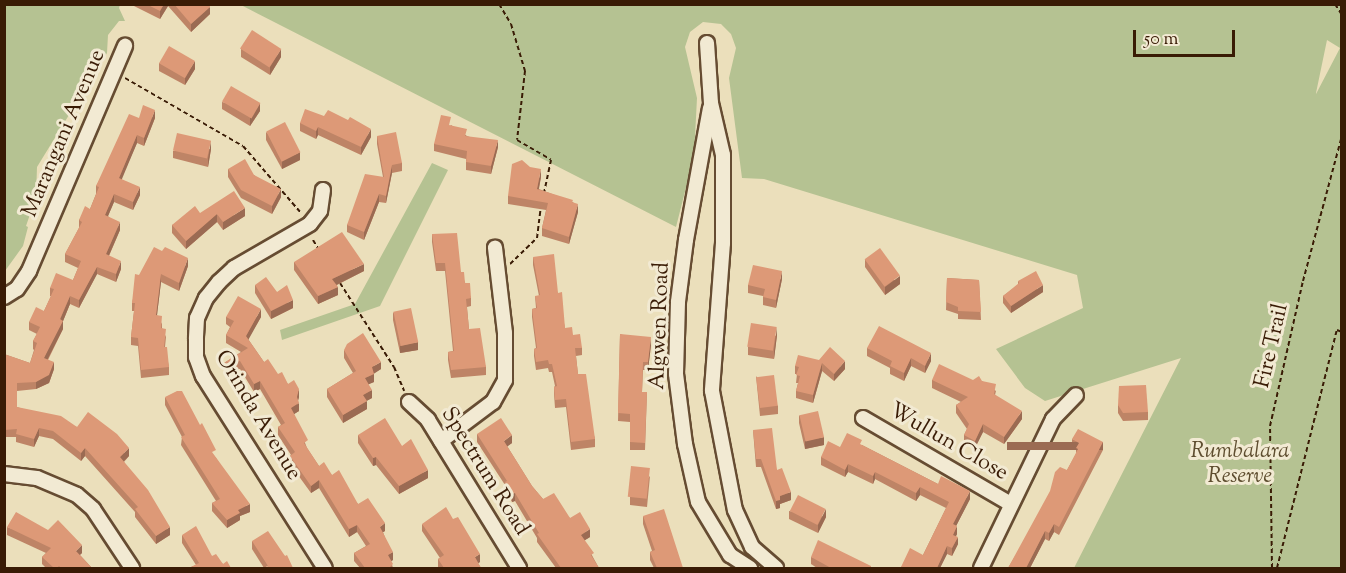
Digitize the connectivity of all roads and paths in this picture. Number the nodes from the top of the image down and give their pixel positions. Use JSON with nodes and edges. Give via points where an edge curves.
{"nodes":[{"id":1,"x":500,"y":4,"type":"edge"},
{"id":2,"x":1335,"y":4,"type":"edge"},
{"id":3,"x":1341,"y":15,"type":"edge"},
{"id":4,"x":707,"y":43,"type":"dead end"},
{"id":5,"x":125,"y":46,"type":"dead end"},
{"id":6,"x":116,"y":73,"type":"junction"},
{"id":7,"x":711,"y":103,"type":"junction"},
{"id":8,"x":1341,"y":135,"type":"edge"},
{"id":9,"x":323,"y":190,"type":"dead end"},
{"id":10,"x":544,"y":193,"type":"edge"},
{"id":11,"x":542,"y":204,"type":"edge"},
{"id":12,"x":310,"y":224,"type":"junction"},
{"id":13,"x":495,"y":248,"type":"dead end"},
{"id":14,"x":319,"y":251,"type":"edge"},
{"id":15,"x":497,"y":276,"type":"junction"},
{"id":16,"x":338,"y":280,"type":"edge"},
{"id":17,"x":4,"y":297,"type":"edge"},
{"id":18,"x":1341,"y":332,"type":"edge"},
{"id":19,"x":1076,"y":395,"type":"dead end"},
{"id":20,"x":409,"y":402,"type":"joint"},
{"id":21,"x":863,"y":418,"type":"dead end"},
{"id":22,"x":441,"y":441,"type":"junction"},
{"id":23,"x":4,"y":474,"type":"edge"},
{"id":24,"x":1011,"y":504,"type":"junction"},
{"id":25,"x":132,"y":568,"type":"edge"},
{"id":26,"x":325,"y":568,"type":"edge"},
{"id":27,"x":519,"y":568,"type":"edge"},
{"id":28,"x":750,"y":568,"type":"edge"},
{"id":29,"x":776,"y":568,"type":"edge"},
{"id":30,"x":981,"y":568,"type":"edge"},
{"id":31,"x":1272,"y":568,"type":"edge"},
{"id":32,"x":1277,"y":568,"type":"edge"}],
"edges":[{"from":1,"to":10,"type":"path","via":[[511,24],[525,71],[517,140],[551,160]]},
{"from":2,"to":3,"type":"path"},
{"from":4,"to":7,"type":"street","name":"Algwen Road"},
{"from":5,"to":6,"type":"street","name":"Marangani Avenue"},
{"from":6,"to":12,"type":"path","via":[[243,146]]},
{"from":6,"to":17,"type":"street","name":"Marangani Avenue","via":[[29,271],[17,289]]},
{"from":7,"to":28,"type":"street","name":"Algwen Road","via":[[681,282],[676,374],[698,502],[730,555]]},
{"from":7,"to":29,"type":"street","name":"Algwen Road","via":[[723,154],[723,243],[712,391],[735,510],[752,547]]},
{"from":8,"to":31,"type":"path","name":"Fire Trail","via":[[1270,426]]},
{"from":9,"to":12,"type":"street","via":[[320,211]]},
{"from":11,"to":15,"type":"path","via":[[537,238]]},
{"from":12,"to":14,"type":"path"},
{"from":12,"to":26,"type":"street","name":"Orinda Avenue","via":[[234,268],[219,282],[197,318],[196,357],[203,376]]},
{"from":13,"to":15,"type":"street"},
{"from":15,"to":22,"type":"street","via":[[506,333],[506,380],[493,402]]},
{"from":16,"to":20,"type":"path","via":[[394,367]]},
{"from":18,"to":32,"type":"path","via":[[1337,330]]},
{"from":19,"to":24,"type":"street","via":[[1053,419]]},
{"from":20,"to":22,"type":"street","name":"Spectrum Road","via":[[428,420]]},
{"from":21,"to":24,"type":"street","name":"Wullun Close"},
{"from":22,"to":27,"type":"street","name":"Spectrum Road"},
{"from":23,"to":25,"type":"street","via":[[37,478],[77,495],[93,508]]},
{"from":24,"to":30,"type":"street"}]}
